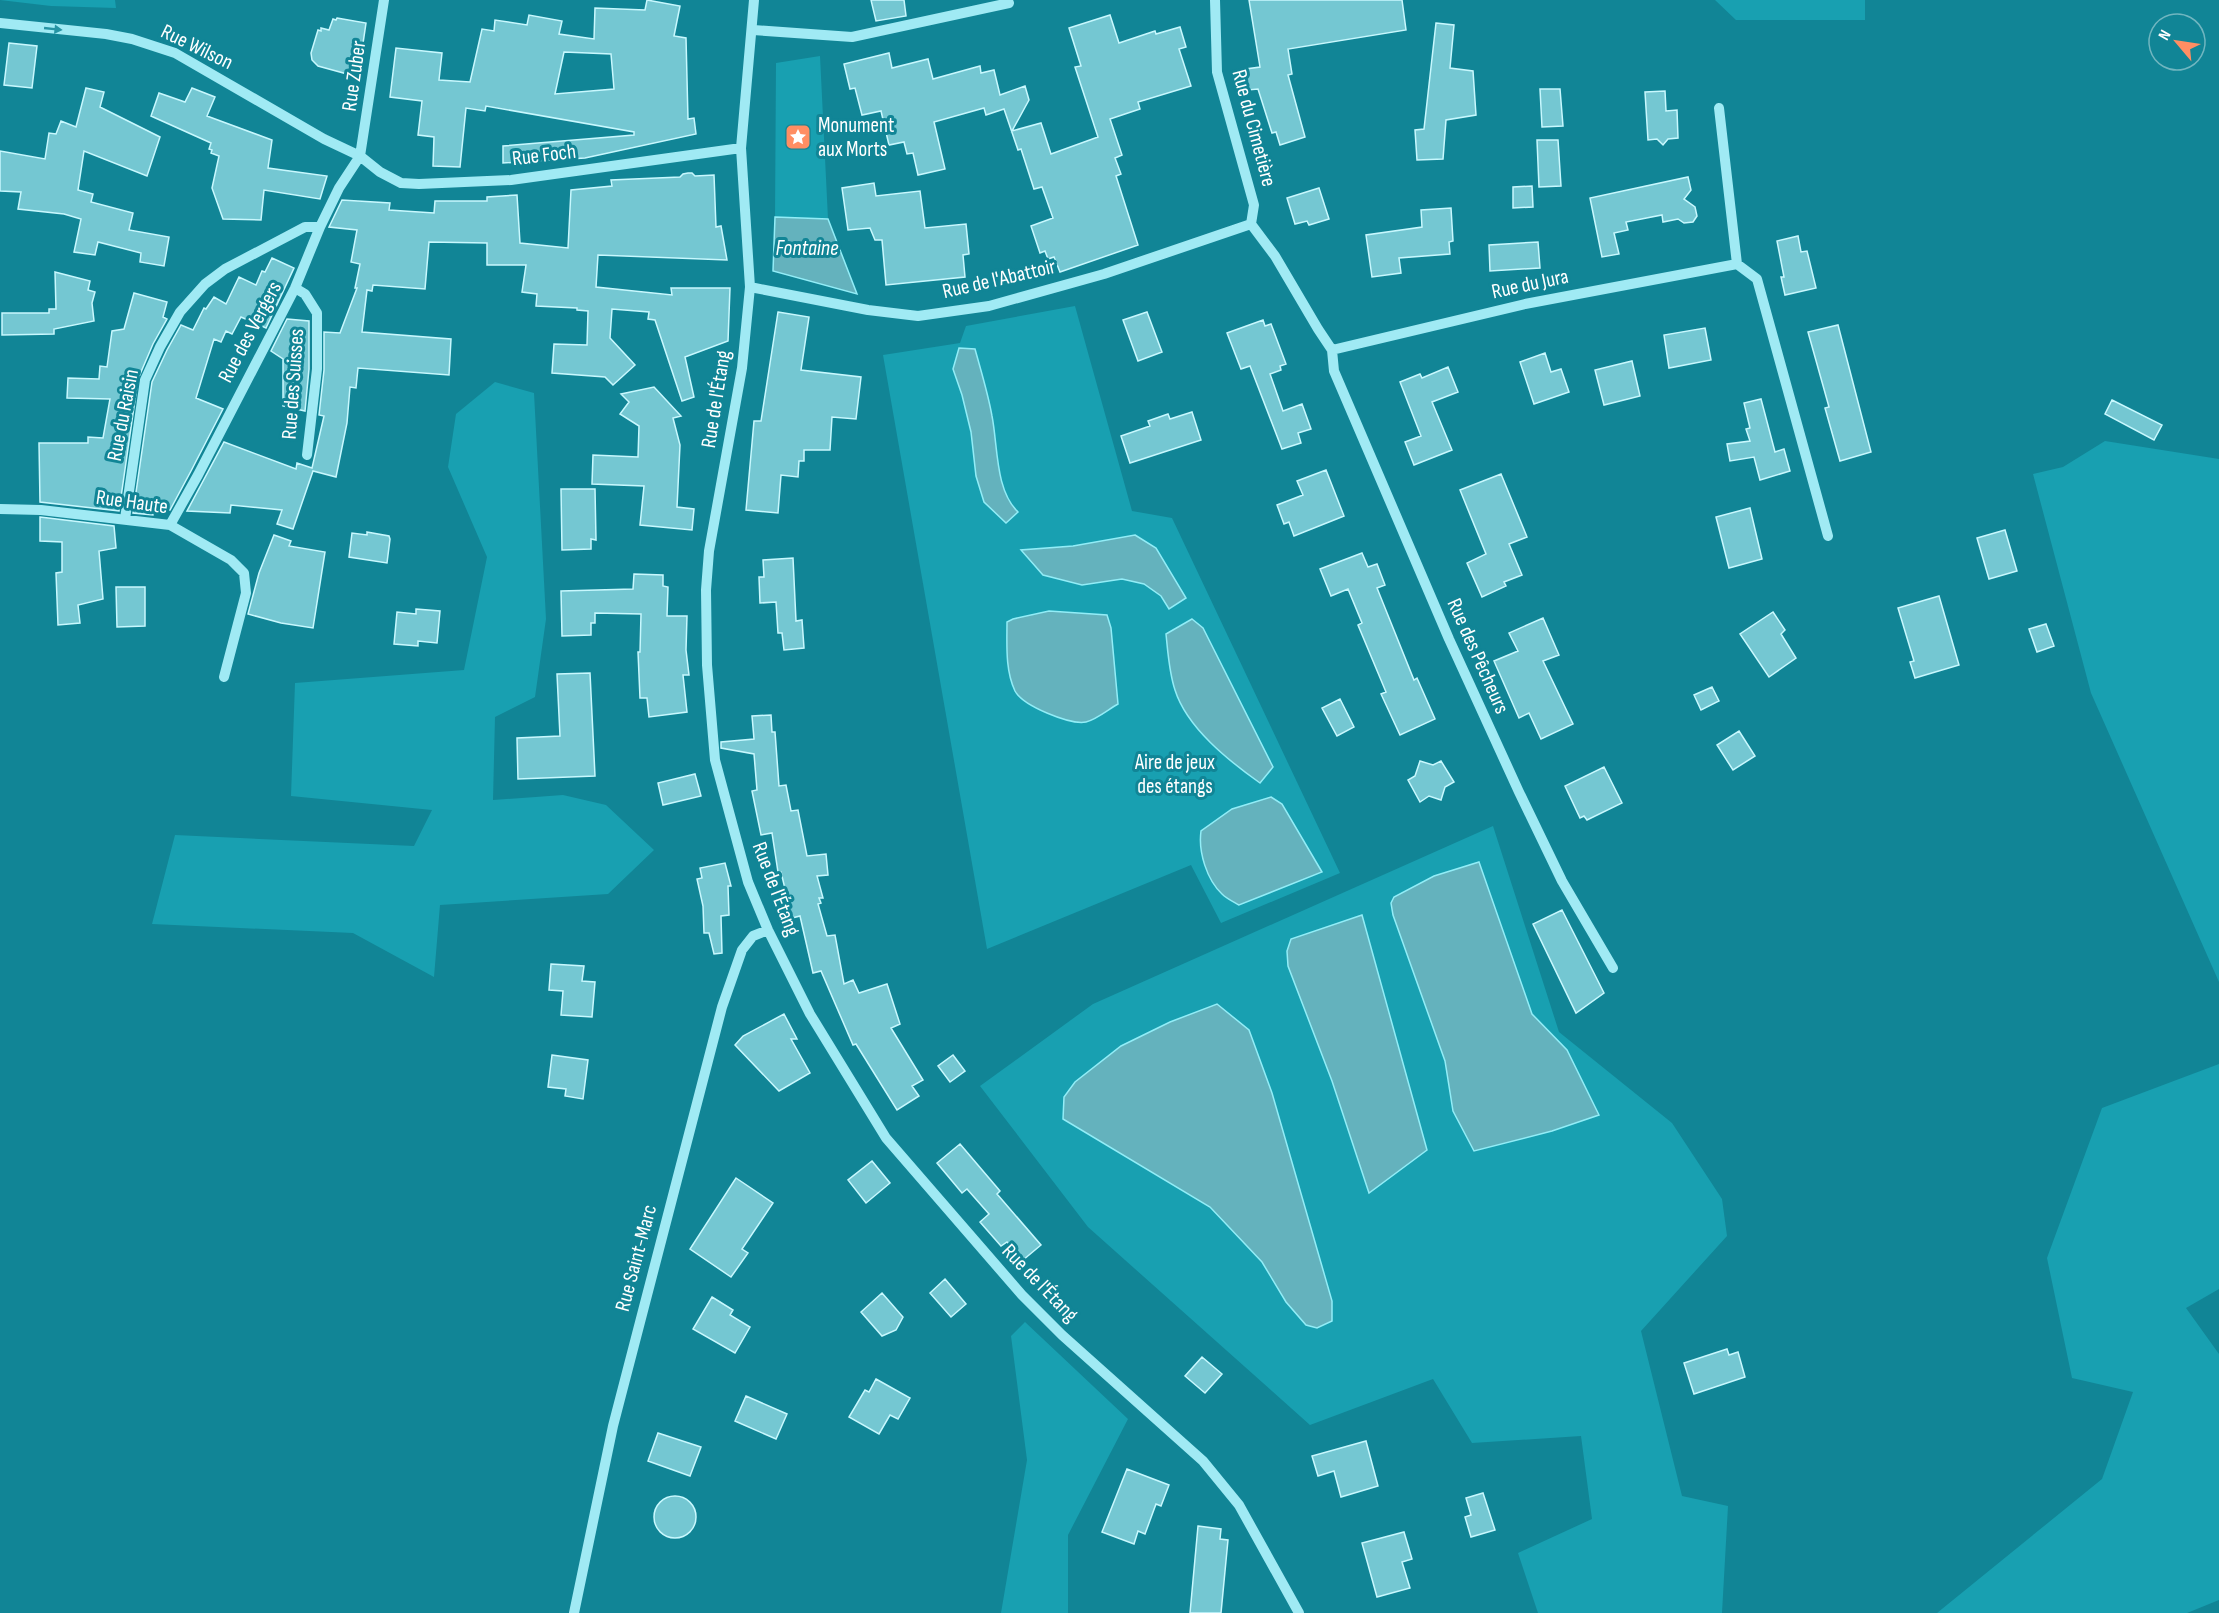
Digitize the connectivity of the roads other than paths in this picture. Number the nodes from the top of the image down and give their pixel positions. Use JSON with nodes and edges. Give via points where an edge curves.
{"nodes":[{"id":1,"x":384,"y":0,"type":"edge"},
{"id":2,"x":754,"y":0,"type":"edge"},
{"id":3,"x":1215,"y":0,"type":"edge"},
{"id":4,"x":1009,"y":3,"type":"dead end"},
{"id":5,"x":0,"y":23,"type":"edge"},
{"id":6,"x":753,"y":30,"type":"junction"},
{"id":7,"x":1719,"y":108,"type":"dead end"},
{"id":8,"x":741,"y":148,"type":"junction"},
{"id":9,"x":360,"y":156,"type":"junction"},
{"id":10,"x":1251,"y":224,"type":"junction"},
{"id":11,"x":320,"y":227,"type":"junction"},
{"id":12,"x":1737,"y":264,"type":"junction"},
{"id":13,"x":750,"y":287,"type":"junction"},
{"id":14,"x":295,"y":288,"type":"junction"},
{"id":15,"x":1332,"y":350,"type":"junction"},
{"id":16,"x":307,"y":455,"type":"dead end"},
{"id":17,"x":0,"y":509,"type":"edge"},
{"id":18,"x":125,"y":519,"type":"junction"},
{"id":19,"x":170,"y":525,"type":"junction"},
{"id":20,"x":1828,"y":536,"type":"dead end"},
{"id":21,"x":224,"y":678,"type":"dead end"},
{"id":22,"x":768,"y":930,"type":"junction"},
{"id":23,"x":1613,"y":968,"type":"dead end"},
{"id":24,"x":574,"y":1613,"type":"edge"},
{"id":25,"x":1299,"y":1613,"type":"edge"}],
"edges":[{"from":1,"to":9,"type":"street","name":"Rue Zuber"},
{"from":2,"to":6,"type":"street","name":"Rue de l'Étang"},
{"from":3,"to":10,"type":"street","name":"Rue du Cimetière","via":[[1217,72],[1254,205]]},
{"from":4,"to":6,"type":"street","via":[[852,37]]},
{"from":5,"to":9,"type":"street","name":"Rue Wilson","one_way":true,"via":[[106,34],[175,53]]},
{"from":6,"to":8,"type":"street","name":"Rue de l'Étang"},
{"from":7,"to":12,"type":"street"},
{"from":8,"to":9,"type":"street","name":"Rue Foch","via":[[511,180],[419,184],[401,183]]},
{"from":8,"to":13,"type":"street","name":"Rue de l'Étang"},
{"from":9,"to":11,"type":"street","name":"Rue des Vergers"},
{"from":10,"to":13,"type":"street","name":"Rue de l'Abattoir","via":[[1104,274],[1000,302],[918,316]]},
{"from":10,"to":15,"type":"street"},
{"from":11,"to":14,"type":"street","name":"Rue des Vergers"},
{"from":11,"to":18,"type":"street","name":"Rue du Raisin","via":[[305,227],[225,269],[180,312],[146,380]]},
{"from":12,"to":15,"type":"street","name":"Rue du Jura","via":[[1525,304]]},
{"from":12,"to":20,"type":"street","via":[[1757,279]]},
{"from":13,"to":22,"type":"street","name":"Rue de l'Étang","via":[[742,368],[709,551],[707,665],[715,760],[748,882]]},
{"from":14,"to":16,"type":"street","name":"Rue des Suisses","via":[[305,294],[317,313],[317,369]]},
{"from":14,"to":19,"type":"street","name":"Rue des Vergers"},
{"from":15,"to":23,"type":"street","name":"Rue des Pêcheurs","via":[[1334,372],[1449,639],[1562,881]]},
{"from":17,"to":18,"type":"street","name":"Rue Haute"},
{"from":18,"to":19,"type":"street","name":"Rue Haute"},
{"from":19,"to":21,"type":"street","name":"Rue Haute","via":[[231,560],[244,573],[246,593]]},
{"from":22,"to":24,"type":"street","name":"Rue Saint-Marc","via":[[753,936],[742,950],[722,1007],[613,1426]]},
{"from":22,"to":25,"type":"street","name":"Rue de l'Étang","via":[[810,1014],[886,1138],[1022,1295],[1203,1461],[1239,1505]]}]}
